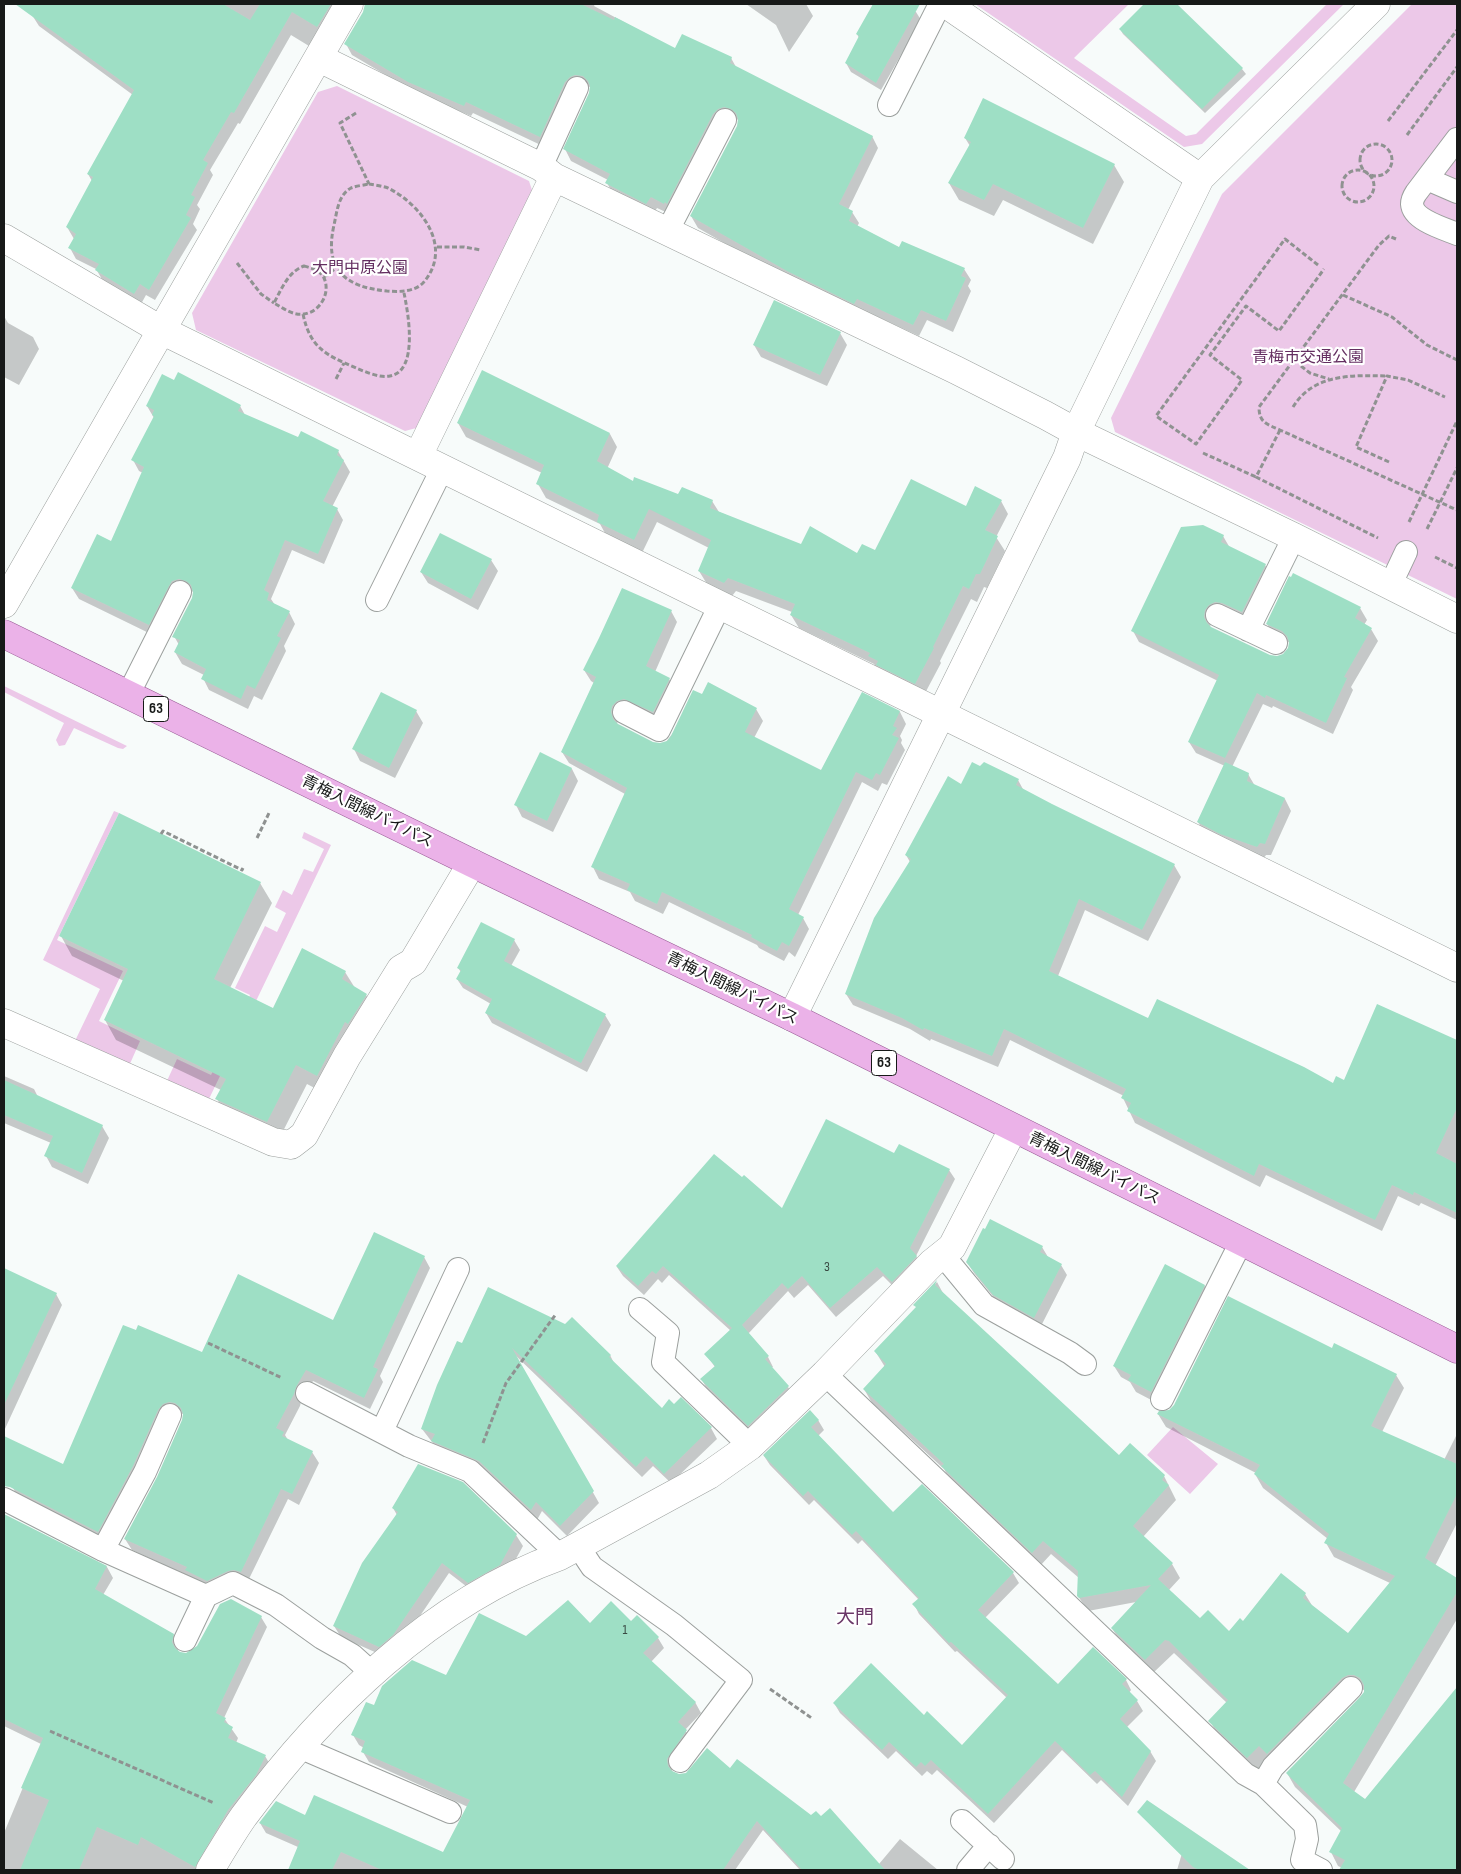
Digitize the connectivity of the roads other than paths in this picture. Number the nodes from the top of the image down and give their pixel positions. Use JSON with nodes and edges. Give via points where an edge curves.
{"nodes":[{"id":1,"x":349,"y":4,"type":"edge"},
{"id":2,"x":940,"y":4,"type":"edge"},
{"id":3,"x":946,"y":4,"type":"edge"},
{"id":4,"x":1376,"y":4,"type":"edge"},
{"id":5,"x":319,"y":58,"type":"junction"},
{"id":6,"x":577,"y":88,"type":"dead end"},
{"id":7,"x":888,"y":104,"type":"dead end"},
{"id":8,"x":725,"y":120,"type":"dead end"},
{"id":9,"x":1457,"y":139,"type":"edge"},
{"id":10,"x":547,"y":172,"type":"junction"},
{"id":11,"x":1200,"y":178,"type":"junction"},
{"id":12,"x":1427,"y":179,"type":"junction"},
{"id":13,"x":1457,"y":192,"type":"edge"},
{"id":14,"x":667,"y":232,"type":"junction"},
{"id":15,"x":1457,"y":234,"type":"edge"},
{"id":16,"x":4,"y":238,"type":"edge"},
{"id":17,"x":161,"y":330,"type":"junction"},
{"id":18,"x":1076,"y":432,"type":"junction"},
{"id":19,"x":418,"y":456,"type":"junction"},
{"id":20,"x":442,"y":469,"type":"junction"},
{"id":21,"x":1294,"y":537,"type":"junction"},
{"id":22,"x":1403,"y":546,"type":"road end"},
{"id":23,"x":1390,"y":586,"type":"junction"},
{"id":24,"x":180,"y":592,"type":"dead end"},
{"id":25,"x":377,"y":600,"type":"dead end"},
{"id":26,"x":4,"y":604,"type":"edge"},
{"id":27,"x":720,"y":605,"type":"junction"},
{"id":28,"x":1217,"y":615,"type":"dead end"},
{"id":29,"x":1457,"y":619,"type":"edge"},
{"id":30,"x":1248,"y":630,"type":"junction"},
{"id":31,"x":4,"y":634,"type":"edge"},
{"id":32,"x":1276,"y":643,"type":"dead end"},
{"id":33,"x":128,"y":695,"type":"junction"},
{"id":34,"x":624,"y":712,"type":"dead end"},
{"id":35,"x":940,"y":712,"type":"junction"},
{"id":36,"x":472,"y":864,"type":"junction"},
{"id":37,"x":1457,"y":968,"type":"edge"},
{"id":38,"x":792,"y":1017,"type":"junction"},
{"id":39,"x":4,"y":1023,"type":"edge"},
{"id":40,"x":1013,"y":1129,"type":"junction"},
{"id":41,"x":1241,"y":1242,"type":"junction"},
{"id":42,"x":942,"y":1254,"type":"junction"},
{"id":43,"x":458,"y":1269,"type":"dead end"},
{"id":44,"x":640,"y":1310,"type":"dead end"},
{"id":45,"x":1457,"y":1349,"type":"edge"},
{"id":46,"x":1085,"y":1364,"type":"dead end"},
{"id":47,"x":825,"y":1374,"type":"junction"},
{"id":48,"x":308,"y":1393,"type":"road end"},
{"id":49,"x":1162,"y":1399,"type":"dead end"},
{"id":50,"x":170,"y":1415,"type":"dead end"},
{"id":51,"x":382,"y":1431,"type":"junction"},
{"id":52,"x":750,"y":1446,"type":"junction"},
{"id":53,"x":4,"y":1499,"type":"edge"},
{"id":54,"x":103,"y":1550,"type":"junction"},
{"id":55,"x":569,"y":1551,"type":"junction"},
{"id":56,"x":206,"y":1596,"type":"junction"},
{"id":57,"x":185,"y":1640,"type":"dead end"},
{"id":58,"x":372,"y":1672,"type":"junction"},
{"id":59,"x":1351,"y":1688,"type":"dead end"},
{"id":60,"x":299,"y":1748,"type":"junction"},
{"id":61,"x":680,"y":1761,"type":"dead end"},
{"id":62,"x":1263,"y":1784,"type":"junction"},
{"id":63,"x":450,"y":1812,"type":"dead end"},
{"id":64,"x":962,"y":1821,"type":"dead end"},
{"id":65,"x":210,"y":1870,"type":"edge"},
{"id":66,"x":968,"y":1870,"type":"edge"},
{"id":67,"x":1321,"y":1870,"type":"edge"}],
"edges":[{"from":1,"to":5,"type":"street"},
{"from":2,"to":7,"type":"lane"},
{"from":3,"to":11,"type":"street"},
{"from":4,"to":11,"type":"street"},
{"from":5,"to":10,"type":"street"},
{"from":5,"to":17,"type":"street"},
{"from":6,"to":10,"type":"lane"},
{"from":8,"to":14,"type":"lane"},
{"from":9,"to":12,"type":"lane"},
{"from":10,"to":14,"type":"street"},
{"from":10,"to":19,"type":"street","via":[[511,265]]},
{"from":11,"to":18,"type":"street"},
{"from":12,"to":13,"type":"lane"},
{"from":12,"to":15,"type":"lane","via":[[1414,198],[1414,210],[1420,218]]},
{"from":14,"to":18,"type":"street","via":[[956,370]]},
{"from":16,"to":17,"type":"street"},
{"from":17,"to":19,"type":"street"},
{"from":17,"to":26,"type":"street"},
{"from":18,"to":21,"type":"street"},
{"from":18,"to":35,"type":"street","via":[[1067,458]]},
{"from":19,"to":20,"type":"street"},
{"from":20,"to":25,"type":"lane"},
{"from":20,"to":27,"type":"street"},
{"from":21,"to":23,"type":"street"},
{"from":21,"to":30,"type":"lane"},
{"from":22,"to":23,"type":"lane"},
{"from":23,"to":29,"type":"street"},
{"from":24,"to":33,"type":"lane"},
{"from":27,"to":34,"type":"lane","via":[[659,730]]},
{"from":27,"to":35,"type":"street"},
{"from":28,"to":30,"type":"lane"},
{"from":30,"to":32,"type":"lane"},
{"from":31,"to":33,"type":"main road","name":"青梅入間線バイパス","number":"63"},
{"from":33,"to":36,"type":"main road","name":"青梅入間線バイパス","number":"63"},
{"from":35,"to":37,"type":"street"},
{"from":35,"to":38,"type":"street"},
{"from":36,"to":38,"type":"main road","name":"青梅入間線バイパス","number":"63"},
{"from":36,"to":39,"type":"street","via":[[413,962],[401,969],[381,1001],[304,1135],[291,1145],[273,1142]]},
{"from":38,"to":40,"type":"main road","name":"青梅入間線バイパス","number":"63"},
{"from":40,"to":41,"type":"main road","name":"青梅入間線バイパス","number":"63"},
{"from":40,"to":42,"type":"street","via":[[952,1247]]},
{"from":41,"to":45,"type":"main road","name":"青梅入間線バイパス","number":"63"},
{"from":41,"to":49,"type":"lane"},
{"from":42,"to":46,"type":"lane","via":[[984,1305]]},
{"from":42,"to":47,"type":"street"},
{"from":43,"to":51,"type":"lane"},
{"from":44,"to":52,"type":"lane","via":[[668,1333],[663,1362]]},
{"from":47,"to":52,"type":"street"},
{"from":47,"to":62,"type":"lane","via":[[1245,1774]]},
{"from":48,"to":51,"type":"lane"},
{"from":50,"to":54,"type":"lane","via":[[145,1472]]},
{"from":51,"to":55,"type":"lane","via":[[470,1471]]},
{"from":52,"to":55,"type":"street","via":[[709,1475]]},
{"from":53,"to":54,"type":"lane"},
{"from":54,"to":56,"type":"lane"},
{"from":55,"to":58,"type":"street","via":[[475,1597],[396,1651]]},
{"from":55,"to":61,"type":"lane","via":[[674,1625],[741,1680]]},
{"from":56,"to":57,"type":"lane"},
{"from":56,"to":58,"type":"lane","via":[[232,1583],[276,1605],[322,1638],[352,1654]]},
{"from":58,"to":60,"type":"street"},
{"from":59,"to":62,"type":"lane","via":[[1273,1767]]},
{"from":60,"to":63,"type":"lane"},
{"from":60,"to":65,"type":"street","via":[[244,1817]]},
{"from":62,"to":67,"type":"lane","via":[[1305,1825],[1307,1840],[1302,1860]]},
{"from":64,"to":66,"type":"lane","via":[[996,1852]]}]}
